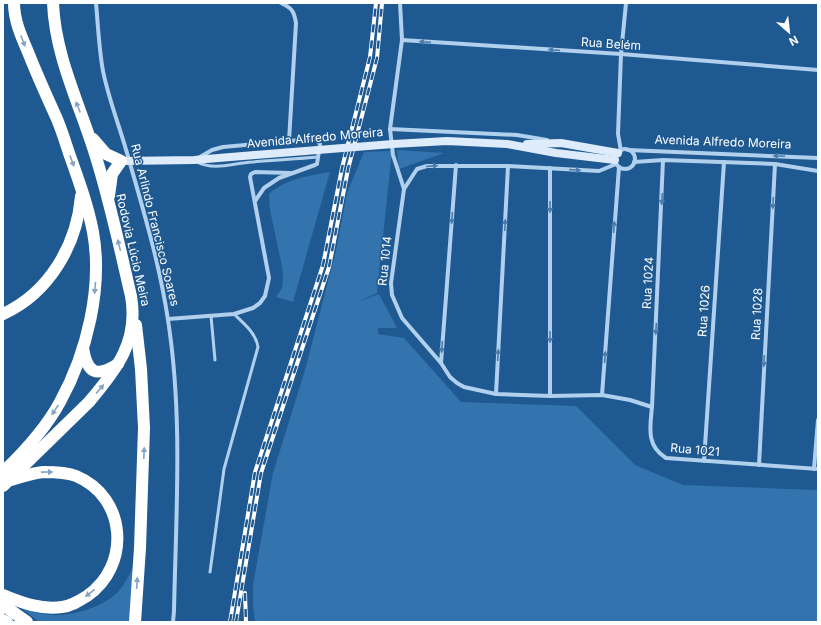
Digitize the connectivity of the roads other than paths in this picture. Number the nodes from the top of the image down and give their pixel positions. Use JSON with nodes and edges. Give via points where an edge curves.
{"nodes":[{"id":1,"x":14,"y":3,"type":"edge"},
{"id":2,"x":53,"y":3,"type":"edge"},
{"id":3,"x":96,"y":3,"type":"edge"},
{"id":4,"x":281,"y":3,"type":"edge"},
{"id":5,"x":400,"y":3,"type":"edge"},
{"id":6,"x":626,"y":3,"type":"edge"},
{"id":7,"x":402,"y":40,"type":"junction"},
{"id":8,"x":621,"y":54,"type":"junction"},
{"id":9,"x":818,"y":70,"type":"edge"},
{"id":10,"x":390,"y":129,"type":"junction"},
{"id":11,"x":88,"y":131,"type":"junction"},
{"id":12,"x":289,"y":141,"type":"junction"},
{"id":13,"x":561,"y":143,"type":"junction"},
{"id":14,"x":509,"y":144,"type":"junction"},
{"id":15,"x":628,"y":150,"type":"junction"},
{"id":16,"x":318,"y":157,"type":"junction"},
{"id":17,"x":818,"y":158,"type":"edge"},
{"id":18,"x":618,"y":159,"type":"junction"},
{"id":19,"x":194,"y":160,"type":"junction"},
{"id":20,"x":664,"y":160,"type":"junction"},
{"id":21,"x":125,"y":161,"type":"junction"},
{"id":22,"x":634,"y":162,"type":"junction"},
{"id":23,"x":724,"y":162,"type":"junction"},
{"id":24,"x":775,"y":164,"type":"junction"},
{"id":25,"x":456,"y":165,"type":"junction"},
{"id":26,"x":508,"y":166,"type":"junction"},
{"id":27,"x":550,"y":168,"type":"junction"},
{"id":28,"x":818,"y":171,"type":"edge"},
{"id":29,"x":292,"y":173,"type":"junction"},
{"id":30,"x":81,"y":187,"type":"junction"},
{"id":31,"x":404,"y":189,"type":"junction"},
{"id":32,"x":255,"y":201,"type":"junction"},
{"id":33,"x":109,"y":203,"type":"junction"},
{"id":34,"x":134,"y":310,"type":"junction"},
{"id":35,"x":3,"y":314,"type":"edge"},
{"id":36,"x":234,"y":314,"type":"junction"},
{"id":37,"x":211,"y":316,"type":"junction"},
{"id":38,"x":168,"y":319,"type":"junction"},
{"id":39,"x":83,"y":348,"type":"junction"},
{"id":40,"x":215,"y":360,"type":"dead end"},
{"id":41,"x":441,"y":363,"type":"junction"},
{"id":42,"x":118,"y":364,"type":"junction"},
{"id":43,"x":496,"y":394,"type":"junction"},
{"id":44,"x":602,"y":395,"type":"junction"},
{"id":45,"x":550,"y":396,"type":"junction"},
{"id":46,"x":652,"y":407,"type":"junction"},
{"id":47,"x":818,"y":420,"type":"edge"},
{"id":48,"x":704,"y":462,"type":"junction"},
{"id":49,"x":759,"y":465,"type":"junction"},
{"id":50,"x":816,"y":469,"type":"edge"},
{"id":51,"x":5,"y":480,"type":"edge"},
{"id":52,"x":210,"y":572,"type":"dead end"},
{"id":53,"x":3,"y":595,"type":"edge"},
{"id":54,"x":3,"y":605,"type":"edge"},
{"id":55,"x":3,"y":620,"type":"edge"},
{"id":56,"x":7,"y":622,"type":"edge"},
{"id":57,"x":27,"y":622,"type":"edge"},
{"id":58,"x":135,"y":622,"type":"edge"},
{"id":59,"x":173,"y":622,"type":"edge"}],
"edges":[{"from":1,"to":30,"type":"highway","one_way":true,"via":[[20,33],[58,121]]},
{"from":11,"to":2,"type":"highway","name":"Rodovia Lúcio Meira","one_way":true,"via":[[60,50]]},
{"from":3,"to":21,"type":"street","name":"Rua Arlindo Francisco Soares","via":[[103,71]]},
{"from":4,"to":12,"type":"street","via":[[294,12],[296,22]]},
{"from":5,"to":7,"type":"street","name":"Rua 1014"},
{"from":6,"to":8,"type":"street"},
{"from":8,"to":7,"type":"street","name":"Rua Belém","one_way":true},
{"from":7,"to":10,"type":"street","name":"Rua 1014"},
{"from":8,"to":9,"type":"street","name":"Rua Belém"},
{"from":8,"to":18,"type":"street"},
{"from":10,"to":13,"type":"street","name":"Avenida Alfredo Moreira","via":[[517,135]]},
{"from":10,"to":31,"type":"street","name":"Rua 1014","via":[[393,155]]},
{"from":11,"to":21,"type":"highway","via":[[106,154]]},
{"from":11,"to":33,"type":"highway","name":"Rodovia Lúcio Meira"},
{"from":12,"to":16,"type":"street","via":[[317,140],[320,144]]},
{"from":12,"to":19,"type":"street","via":[[212,150]]},
{"from":13,"to":14,"type":"street","name":"Avenida Alfredo Moreira"},
{"from":13,"to":18,"type":"street","name":"Avenida Alfredo Moreira"},
{"from":14,"to":18,"type":"street","name":"Avenida Alfredo Moreira","via":[[556,153]]},
{"from":14,"to":19,"type":"street","name":"Avenida Alfredo Moreira","bridge":true,"via":[[421,142]]},
{"from":17,"to":15,"type":"street","name":"Avenida Alfredo Moreira","one_way":true},
{"from":15,"to":18,"type":"street"},
{"from":15,"to":22,"type":"street","via":[[634,155]]},
{"from":16,"to":19,"type":"lane","via":[[224,166],[204,165]]},
{"from":16,"to":29,"type":"street","via":[[317,164]]},
{"from":18,"to":22,"type":"street","via":[[622,169],[630,168]]},
{"from":27,"to":18,"type":"street","one_way":true,"via":[[599,171],[608,168]]},
{"from":44,"to":18,"type":"street","one_way":true},
{"from":19,"to":21,"type":"street","name":"Avenida Alfredo Moreira"},
{"from":20,"to":22,"type":"street","name":"Avenida Alfredo Moreira"},
{"from":20,"to":23,"type":"street","name":"Avenida Alfredo Moreira"},
{"from":20,"to":46,"type":"street","name":"Rua 1024","one_way":true},
{"from":21,"to":33,"type":"highway","via":[[112,174]]},
{"from":21,"to":38,"type":"street","name":"Rua Arlindo Francisco Soares","via":[[157,265]]},
{"from":23,"to":24,"type":"street","name":"Avenida Alfredo Moreira"},
{"from":23,"to":48,"type":"street","name":"Rua 1026"},
{"from":24,"to":28,"type":"street","name":"Avenida Alfredo Moreira"},
{"from":24,"to":49,"type":"street","name":"Rua 1028","one_way":true},
{"from":25,"to":26,"type":"street"},
{"from":31,"to":25,"type":"street","one_way":true,"via":[[417,170],[427,166]]},
{"from":25,"to":41,"type":"street","one_way":true},
{"from":26,"to":27,"type":"street"},
{"from":43,"to":26,"type":"street","one_way":true},
{"from":27,"to":45,"type":"street","one_way":true},
{"from":29,"to":32,"type":"street","via":[[264,188]]},
{"from":29,"to":32,"type":"street","via":[[251,174]]},
{"from":30,"to":35,"type":"highway","via":[[76,227],[61,261],[29,298]]},
{"from":30,"to":39,"type":"highway","one_way":true,"via":[[93,232],[96,276],[93,309]]},
{"from":31,"to":41,"type":"street","name":"Rua 1014","via":[[391,283],[392,295],[402,318]]},
{"from":32,"to":36,"type":"street","via":[[269,278],[268,287],[260,303]]},
{"from":34,"to":33,"type":"highway","name":"Rodovia Lúcio Meira","one_way":true},
{"from":34,"to":42,"type":"highway","name":"Rodovia Lúcio Meira","via":[[128,345]]},
{"from":58,"to":34,"type":"highway","one_way":true,"via":[[144,428]]},
{"from":36,"to":37,"type":"street"},
{"from":36,"to":52,"type":"lane","via":[[253,333],[258,347],[224,469]]},
{"from":37,"to":38,"type":"street"},
{"from":37,"to":40,"type":"lane"},
{"from":38,"to":59,"type":"street","name":"Rua Arlindo Francisco Soares","via":[[176,388],[177,433]]},
{"from":39,"to":42,"type":"highway","via":[[85,360],[93,371],[103,372]]},
{"from":39,"to":51,"type":"highway","one_way":true,"via":[[60,402]]},
{"from":41,"to":43,"type":"street","name":"Rua 1014","via":[[456,383]]},
{"from":51,"to":42,"type":"highway","name":"Rodovia Lúcio Meira","one_way":true,"via":[[89,402]]},
{"from":43,"to":45,"type":"street"},
{"from":44,"to":45,"type":"street"},
{"from":44,"to":46,"type":"street"},
{"from":46,"to":48,"type":"street","name":"Rua 1021","via":[[651,439],[659,454],[666,458]]},
{"from":47,"to":50,"type":"street"},
{"from":48,"to":49,"type":"street","name":"Rua 1021"},
{"from":49,"to":50,"type":"street","name":"Rua 1021"},
{"from":51,"to":53,"type":"highway","one_way":true,"via":[[42,472],[76,476],[98,490],[106,500],[115,520],[117,541],[110,570],[101,583],[77,603],[49,608],[26,604]]},
{"from":54,"to":57,"type":"highway"},
{"from":55,"to":56,"type":"highway"}]}
